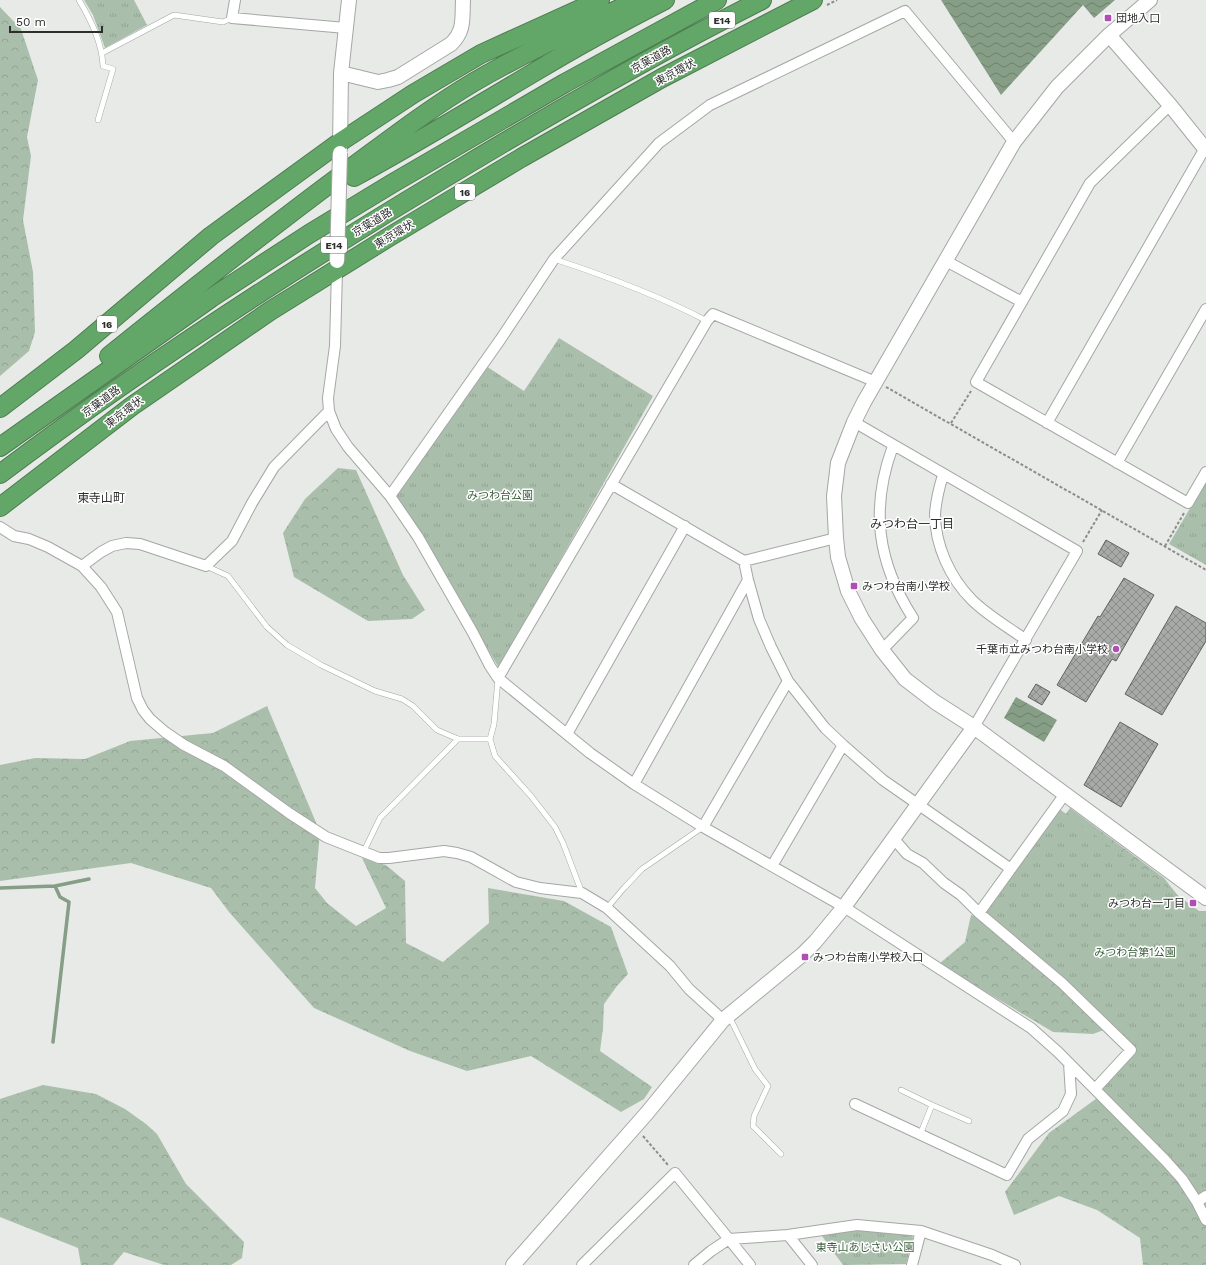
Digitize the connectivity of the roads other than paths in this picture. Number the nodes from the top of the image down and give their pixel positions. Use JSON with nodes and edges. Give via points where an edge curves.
{"nodes":[{"id":1,"x":79,"y":0,"type":"edge"},
{"id":2,"x":235,"y":0,"type":"edge"},
{"id":3,"x":349,"y":0,"type":"edge"},
{"id":4,"x":463,"y":0,"type":"edge"},
{"id":5,"x":600,"y":0,"type":"edge"},
{"id":6,"x":638,"y":0,"type":"edge"},
{"id":7,"x":665,"y":0,"type":"edge"},
{"id":8,"x":717,"y":0,"type":"edge"},
{"id":9,"x":762,"y":0,"type":"edge"},
{"id":10,"x":813,"y":0,"type":"edge"},
{"id":11,"x":1150,"y":0,"type":"edge"},
{"id":12,"x":232,"y":18,"type":"junction"},
{"id":13,"x":346,"y":28,"type":"junction"},
{"id":14,"x":1109,"y":35,"type":"junction"},
{"id":15,"x":102,"y":53,"type":"junction"},
{"id":16,"x":341,"y":73,"type":"junction"},
{"id":17,"x":1170,"y":105,"type":"junction"},
{"id":18,"x":98,"y":120,"type":"dead end"},
{"id":19,"x":1014,"y":142,"type":"junction"},
{"id":20,"x":340,"y":148,"type":"junction"},
{"id":21,"x":1205,"y":149,"type":"edge"},
{"id":22,"x":298,"y":208,"type":"junction"},
{"id":23,"x":554,"y":259,"type":"junction"},
{"id":24,"x":946,"y":261,"type":"junction"},
{"id":25,"x":337,"y":265,"type":"junction"},
{"id":26,"x":1022,"y":302,"type":"junction"},
{"id":27,"x":1206,"y":309,"type":"edge"},
{"id":28,"x":707,"y":321,"type":"junction"},
{"id":29,"x":876,"y":382,"type":"junction"},
{"id":30,"x":0,"y":408,"type":"edge"},
{"id":31,"x":329,"y":411,"type":"junction"},
{"id":32,"x":854,"y":422,"type":"junction"},
{"id":33,"x":1047,"y":423,"type":"junction"},
{"id":34,"x":893,"y":446,"type":"junction"},
{"id":35,"x":0,"y":447,"type":"edge"},
{"id":36,"x":1117,"y":463,"type":"junction"},
{"id":37,"x":1206,"y":472,"type":"edge"},
{"id":38,"x":0,"y":474,"type":"edge"},
{"id":39,"x":943,"y":475,"type":"junction"},
{"id":40,"x":611,"y":484,"type":"junction"},
{"id":41,"x":390,"y":496,"type":"junction"},
{"id":42,"x":0,"y":507,"type":"edge"},
{"id":43,"x":0,"y":526,"type":"edge"},
{"id":44,"x":685,"y":526,"type":"junction"},
{"id":45,"x":836,"y":538,"type":"junction"},
{"id":46,"x":744,"y":561,"type":"junction"},
{"id":47,"x":82,"y":566,"type":"junction"},
{"id":48,"x":206,"y":566,"type":"junction"},
{"id":49,"x":748,"y":580,"type":"junction"},
{"id":50,"x":1026,"y":640,"type":"junction"},
{"id":51,"x":882,"y":650,"type":"junction"},
{"id":52,"x":498,"y":678,"type":"junction"},
{"id":53,"x":788,"y":681,"type":"junction"},
{"id":54,"x":974,"y":727,"type":"junction"},
{"id":55,"x":567,"y":734,"type":"junction"},
{"id":56,"x":458,"y":739,"type":"junction"},
{"id":57,"x":490,"y":739,"type":"junction"},
{"id":58,"x":843,"y":745,"type":"junction"},
{"id":59,"x":634,"y":784,"type":"junction"},
{"id":60,"x":1065,"y":794,"type":"junction"},
{"id":61,"x":919,"y":804,"type":"junction"},
{"id":62,"x":703,"y":827,"type":"junction"},
{"id":63,"x":894,"y":839,"type":"junction"},
{"id":64,"x":363,"y":853,"type":"junction"},
{"id":65,"x":772,"y":866,"type":"junction"},
{"id":66,"x":1011,"y":869,"type":"junction"},
{"id":67,"x":582,"y":893,"type":"junction"},
{"id":68,"x":1206,"y":898,"type":"edge"},
{"id":69,"x":844,"y":907,"type":"junction"},
{"id":70,"x":607,"y":908,"type":"junction"},
{"id":71,"x":979,"y":914,"type":"junction"},
{"id":72,"x":726,"y":1017,"type":"junction"},
{"id":73,"x":1068,"y":1062,"type":"junction"},
{"id":74,"x":1095,"y":1089,"type":"junction"},
{"id":75,"x":901,"y":1090,"type":"dead end"},
{"id":76,"x":855,"y":1104,"type":"dead end"},
{"id":77,"x":932,"y":1105,"type":"junction"},
{"id":78,"x":969,"y":1121,"type":"dead end"},
{"id":79,"x":920,"y":1135,"type":"junction"},
{"id":80,"x":781,"y":1154,"type":"dead end"},
{"id":81,"x":1206,"y":1196,"type":"edge"},
{"id":82,"x":1197,"y":1202,"type":"junction"},
{"id":83,"x":1206,"y":1220,"type":"edge"},
{"id":84,"x":920,"y":1231,"type":"junction"},
{"id":85,"x":788,"y":1235,"type":"junction"},
{"id":86,"x":729,"y":1238,"type":"junction"},
{"id":87,"x":513,"y":1265,"type":"edge"},
{"id":88,"x":582,"y":1265,"type":"edge"},
{"id":89,"x":694,"y":1265,"type":"edge"},
{"id":90,"x":750,"y":1265,"type":"edge"},
{"id":91,"x":812,"y":1265,"type":"edge"},
{"id":92,"x":912,"y":1265,"type":"edge"},
{"id":93,"x":1015,"y":1265,"type":"edge"}],
"edges":[{"from":1,"to":15,"type":"lane","via":[[89,16]]},
{"from":2,"to":12,"type":"street"},
{"from":3,"to":13,"type":"street"},
{"from":4,"to":16,"type":"street","via":[[462,27],[458,37],[398,77],[378,82]]},
{"from":5,"to":20,"type":"highway","number":"16","via":[[481,54],[413,94]]},
{"from":6,"to":22,"type":"highway","via":[[526,54],[442,102]]},
{"from":7,"to":22,"type":"highway","via":[[615,26],[404,150]]},
{"from":8,"to":35,"type":"highway","name":"京葉道路","number":"E14","via":[[472,136],[309,234],[205,302]]},
{"from":9,"to":38,"type":"highway","name":"京葉道路","number":"E14","via":[[575,101],[316,256],[220,318]]},
{"from":10,"to":25,"type":"highway","name":"東京環状","number":"16","via":[[662,78]]},
{"from":11,"to":14,"type":"street"},
{"from":12,"to":13,"type":"street"},
{"from":12,"to":15,"type":"lane","via":[[223,22],[174,15]]},
{"from":13,"to":16,"type":"street"},
{"from":14,"to":17,"type":"street"},
{"from":14,"to":19,"type":"street","via":[[1057,87]]},
{"from":15,"to":18,"type":"lane","via":[[104,66],[114,69]]},
{"from":16,"to":20,"type":"street"},
{"from":17,"to":21,"type":"street"},
{"from":17,"to":26,"type":"street","via":[[1090,183]]},
{"from":19,"to":23,"type":"street","via":[[905,11],[710,105],[659,143]]},
{"from":19,"to":24,"type":"street"},
{"from":20,"to":25,"type":"street","bridge":true},
{"from":20,"to":30,"type":"highway","number":"16","via":[[211,236],[76,350]]},
{"from":21,"to":33,"type":"street"},
{"from":22,"to":35,"type":"highway","via":[[153,320]]},
{"from":23,"to":28,"type":"lane","via":[[637,289]]},
{"from":23,"to":41,"type":"street"},
{"from":24,"to":26,"type":"street"},
{"from":24,"to":29,"type":"street"},
{"from":25,"to":31,"type":"street","via":[[335,346],[328,398]]},
{"from":25,"to":42,"type":"highway","name":"東京環状","number":"16","via":[[138,402]]},
{"from":26,"to":33,"type":"street","via":[[976,382]]},
{"from":27,"to":36,"type":"street"},
{"from":28,"to":29,"type":"street","via":[[713,314]]},
{"from":28,"to":40,"type":"street"},
{"from":29,"to":32,"type":"street"},
{"from":31,"to":41,"type":"street","via":[[336,429],[348,447]]},
{"from":31,"to":48,"type":"street","via":[[274,467],[232,541]]},
{"from":32,"to":34,"type":"street"},
{"from":32,"to":45,"type":"street","via":[[838,463],[834,496]]},
{"from":33,"to":36,"type":"street"},
{"from":34,"to":39,"type":"street"},
{"from":34,"to":51,"type":"street","via":[[883,479],[880,528],[891,578],[913,618]]},
{"from":36,"to":37,"type":"street","via":[[1188,503]]},
{"from":39,"to":50,"type":"street","via":[[935,514],[943,554],[951,571],[972,600]]},
{"from":39,"to":50,"type":"street","via":[[1077,551]]},
{"from":40,"to":44,"type":"street"},
{"from":40,"to":52,"type":"street"},
{"from":41,"to":52,"type":"street","via":[[418,537]]},
{"from":43,"to":47,"type":"street","via":[[14,536],[48,547]]},
{"from":44,"to":46,"type":"street"},
{"from":44,"to":55,"type":"street"},
{"from":45,"to":46,"type":"street"},
{"from":45,"to":51,"type":"street","via":[[838,557],[848,591]]},
{"from":46,"to":49,"type":"street"},
{"from":47,"to":48,"type":"street","via":[[112,546],[126,543],[140,544]]},
{"from":47,"to":64,"type":"street","via":[[101,587],[117,612],[137,698],[150,719],[184,745],[224,766],[326,837]]},
{"from":48,"to":56,"type":"lane","via":[[228,576],[267,627],[287,645],[369,688],[402,699],[413,706],[437,730]]},
{"from":49,"to":53,"type":"street","via":[[759,619]]},
{"from":49,"to":59,"type":"street"},
{"from":50,"to":54,"type":"street"},
{"from":51,"to":54,"type":"street","via":[[905,679]]},
{"from":52,"to":55,"type":"street"},
{"from":52,"to":57,"type":"lane","via":[[494,724]]},
{"from":53,"to":58,"type":"street","via":[[824,728]]},
{"from":53,"to":62,"type":"street"},
{"from":54,"to":60,"type":"street"},
{"from":54,"to":61,"type":"street"},
{"from":55,"to":59,"type":"street"},
{"from":56,"to":57,"type":"lane"},
{"from":56,"to":64,"type":"lane","via":[[380,818]]},
{"from":57,"to":67,"type":"lane","via":[[495,756],[555,827]]},
{"from":58,"to":61,"type":"street","via":[[884,780]]},
{"from":58,"to":65,"type":"street"},
{"from":59,"to":62,"type":"street"},
{"from":60,"to":66,"type":"street"},
{"from":60,"to":68,"type":"street"},
{"from":61,"to":63,"type":"street"},
{"from":61,"to":66,"type":"street"},
{"from":62,"to":65,"type":"street"},
{"from":62,"to":70,"type":"lane","via":[[642,869]]},
{"from":63,"to":69,"type":"street"},
{"from":63,"to":71,"type":"street","via":[[907,854],[923,862]]},
{"from":64,"to":67,"type":"street","via":[[379,858],[444,851],[457,853],[471,857],[516,882]]},
{"from":65,"to":69,"type":"street"},
{"from":66,"to":71,"type":"street"},
{"from":67,"to":70,"type":"street"},
{"from":69,"to":72,"type":"street","via":[[816,942]]},
{"from":69,"to":73,"type":"street","via":[[1031,1028]]},
{"from":70,"to":72,"type":"street","via":[[670,966],[688,989]]},
{"from":71,"to":74,"type":"street","via":[[1062,983],[1131,1050]]},
{"from":72,"to":80,"type":"lane","via":[[754,1069],[768,1086],[754,1116],[753,1126]]},
{"from":72,"to":87,"type":"street","via":[[635,1127]]},
{"from":73,"to":74,"type":"street"},
{"from":73,"to":79,"type":"street","via":[[1071,1094],[1063,1111],[1028,1139],[1007,1176]]},
{"from":74,"to":82,"type":"street","via":[[1165,1160],[1182,1179]]},
{"from":75,"to":77,"type":"lane"},
{"from":76,"to":79,"type":"street"},
{"from":77,"to":78,"type":"lane"},
{"from":77,"to":79,"type":"lane"},
{"from":81,"to":82,"type":"street"},
{"from":82,"to":83,"type":"street"},
{"from":84,"to":85,"type":"street","via":[[857,1225]]},
{"from":84,"to":92,"type":"street"},
{"from":84,"to":93,"type":"street"},
{"from":85,"to":86,"type":"street"},
{"from":85,"to":91,"type":"street"},
{"from":86,"to":88,"type":"street","via":[[675,1173]]},
{"from":86,"to":89,"type":"street"},
{"from":86,"to":90,"type":"street"}]}
